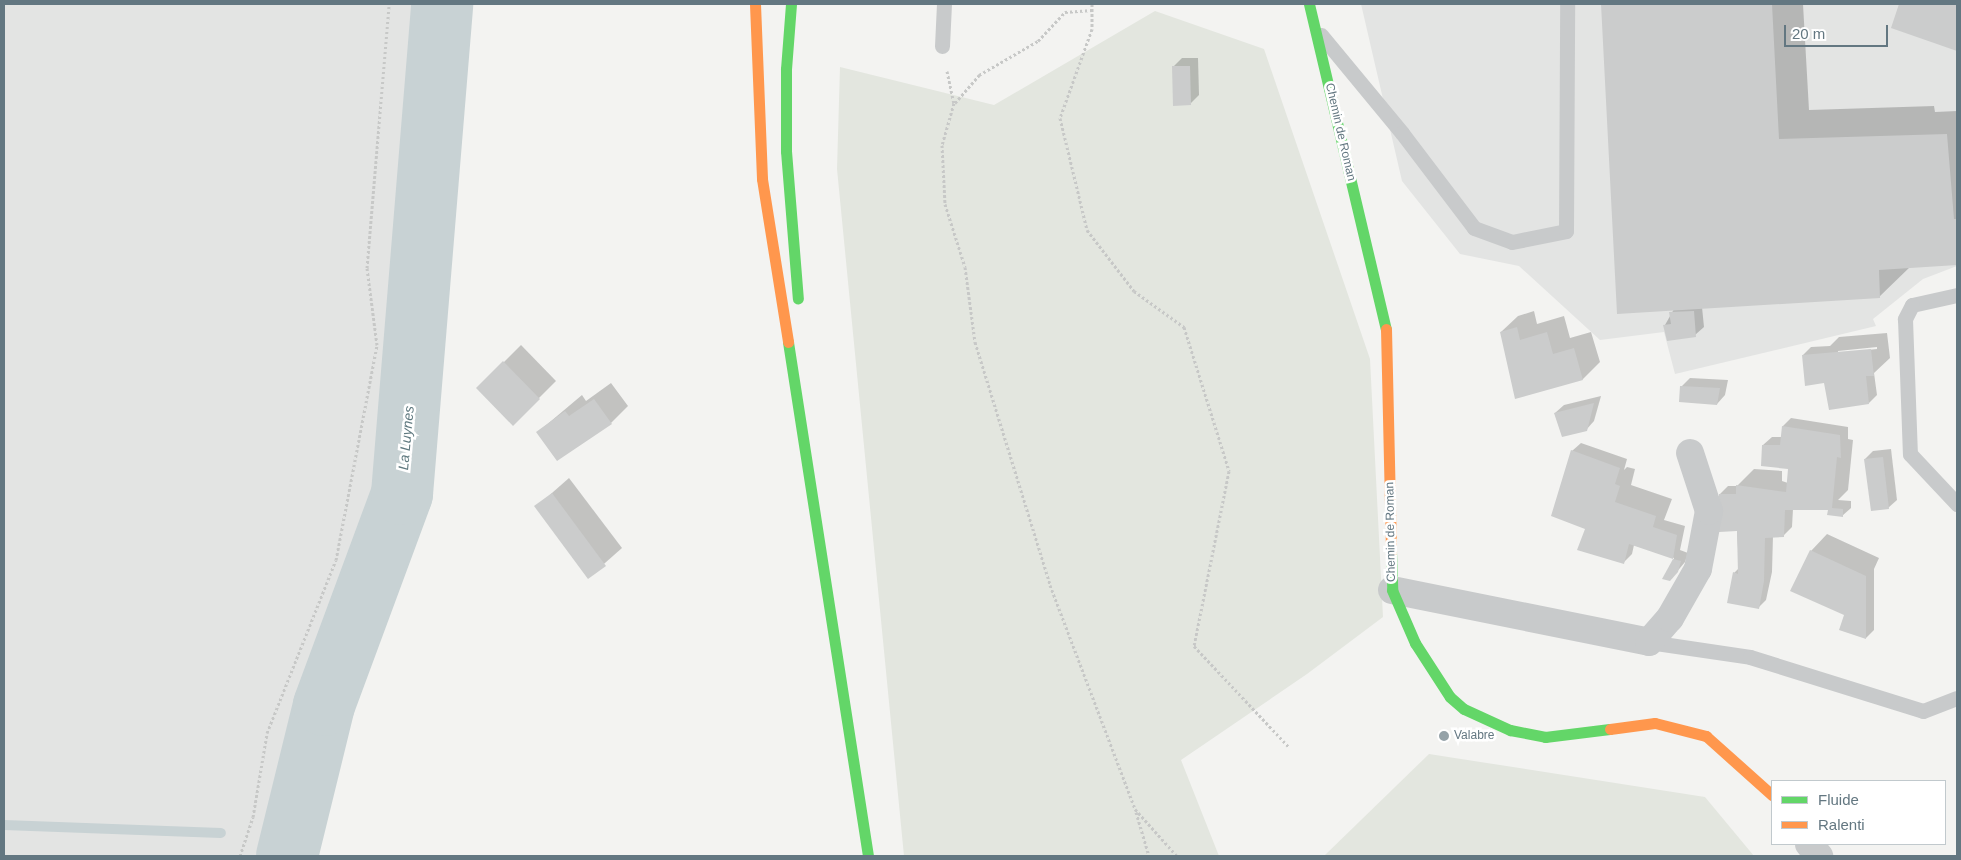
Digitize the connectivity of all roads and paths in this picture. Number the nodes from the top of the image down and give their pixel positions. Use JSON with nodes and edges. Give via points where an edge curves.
{"nodes":[{"id":1,"x":388,"y":4,"type":"edge"},
{"id":2,"x":755,"y":4,"type":"edge"},
{"id":3,"x":791,"y":4,"type":"edge"},
{"id":4,"x":944,"y":4,"type":"edge"},
{"id":5,"x":1092,"y":4,"type":"edge"},
{"id":6,"x":1309,"y":4,"type":"edge"},
{"id":7,"x":1567,"y":4,"type":"edge"},
{"id":8,"x":1092,"y":10,"type":"junction"},
{"id":9,"x":1317,"y":30,"type":"junction"},
{"id":10,"x":942,"y":46,"type":"joint"},
{"id":11,"x":954,"y":103,"type":"junction"},
{"id":12,"x":1957,"y":294,"type":"edge"},
{"id":13,"x":800,"y":316,"type":"dead end"},
{"id":14,"x":802,"y":345,"type":"dead end"},
{"id":15,"x":1690,"y":452,"type":"dead end"},
{"id":16,"x":809,"y":479,"type":"junction"},
{"id":17,"x":1957,"y":504,"type":"edge"},
{"id":18,"x":1392,"y":590,"type":"junction"},
{"id":19,"x":1649,"y":642,"type":"junction"},
{"id":20,"x":1957,"y":698,"type":"edge"},
{"id":21,"x":1289,"y":747,"type":"dead end"},
{"id":22,"x":1771,"y":794,"type":"edge"},
{"id":23,"x":1135,"y":809,"type":"junction"},
{"id":24,"x":1810,"y":845,"type":"edge"},
{"id":25,"x":240,"y":856,"type":"edge"},
{"id":26,"x":868,"y":856,"type":"edge"},
{"id":27,"x":1149,"y":856,"type":"edge"},
{"id":28,"x":1177,"y":856,"type":"edge"},
{"id":29,"x":1819,"y":856,"type":"edge"}],
"edges":[{"from":1,"to":25,"type":"path","via":[[367,268],[377,345],[336,560],[267,733],[253,817]]},
{"from":2,"to":16,"type":"main road","via":[[762,179]]},
{"from":3,"to":13,"type":"main road","via":[[786,68],[786,151]]},
{"from":4,"to":10,"type":"lane"},
{"from":5,"to":8,"type":"path"},
{"from":6,"to":9,"type":"main road","name":"Chemin de Roman"},
{"from":7,"to":9,"type":"lane","via":[[1566,231],[1512,242],[1474,228],[1402,133]]},
{"from":8,"to":11,"type":"path","via":[[1065,12],[1038,41],[979,75]]},
{"from":8,"to":21,"type":"path","via":[[1092,29],[1060,118],[1087,230],[1134,291],[1184,327],[1229,471],[1194,646]]},
{"from":9,"to":18,"type":"main road","name":"Chemin de Roman","via":[[1388,338]]},
{"from":10,"to":11,"type":"path"},
{"from":11,"to":23,"type":"path","via":[[942,145],[945,204],[964,267],[975,342],[1050,585]]},
{"from":12,"to":17,"type":"lane","via":[[1912,305],[1906,319],[1910,454]]},
{"from":14,"to":16,"type":"main road"},
{"from":15,"to":19,"type":"street","via":[[1709,511],[1698,569],[1670,618]]},
{"from":16,"to":26,"type":"main road"},
{"from":18,"to":19,"type":"street"},
{"from":18,"to":22,"type":"main road","name":"Chemin de Roman","via":[[1415,644],[1450,697],[1464,709],[1510,730],[1544,737],[1655,723],[1706,736]]},
{"from":19,"to":20,"type":"lane","via":[[1750,658],[1923,711]]},
{"from":23,"to":27,"type":"path"},
{"from":23,"to":28,"type":"path"},
{"from":24,"to":29,"type":"street"}]}
